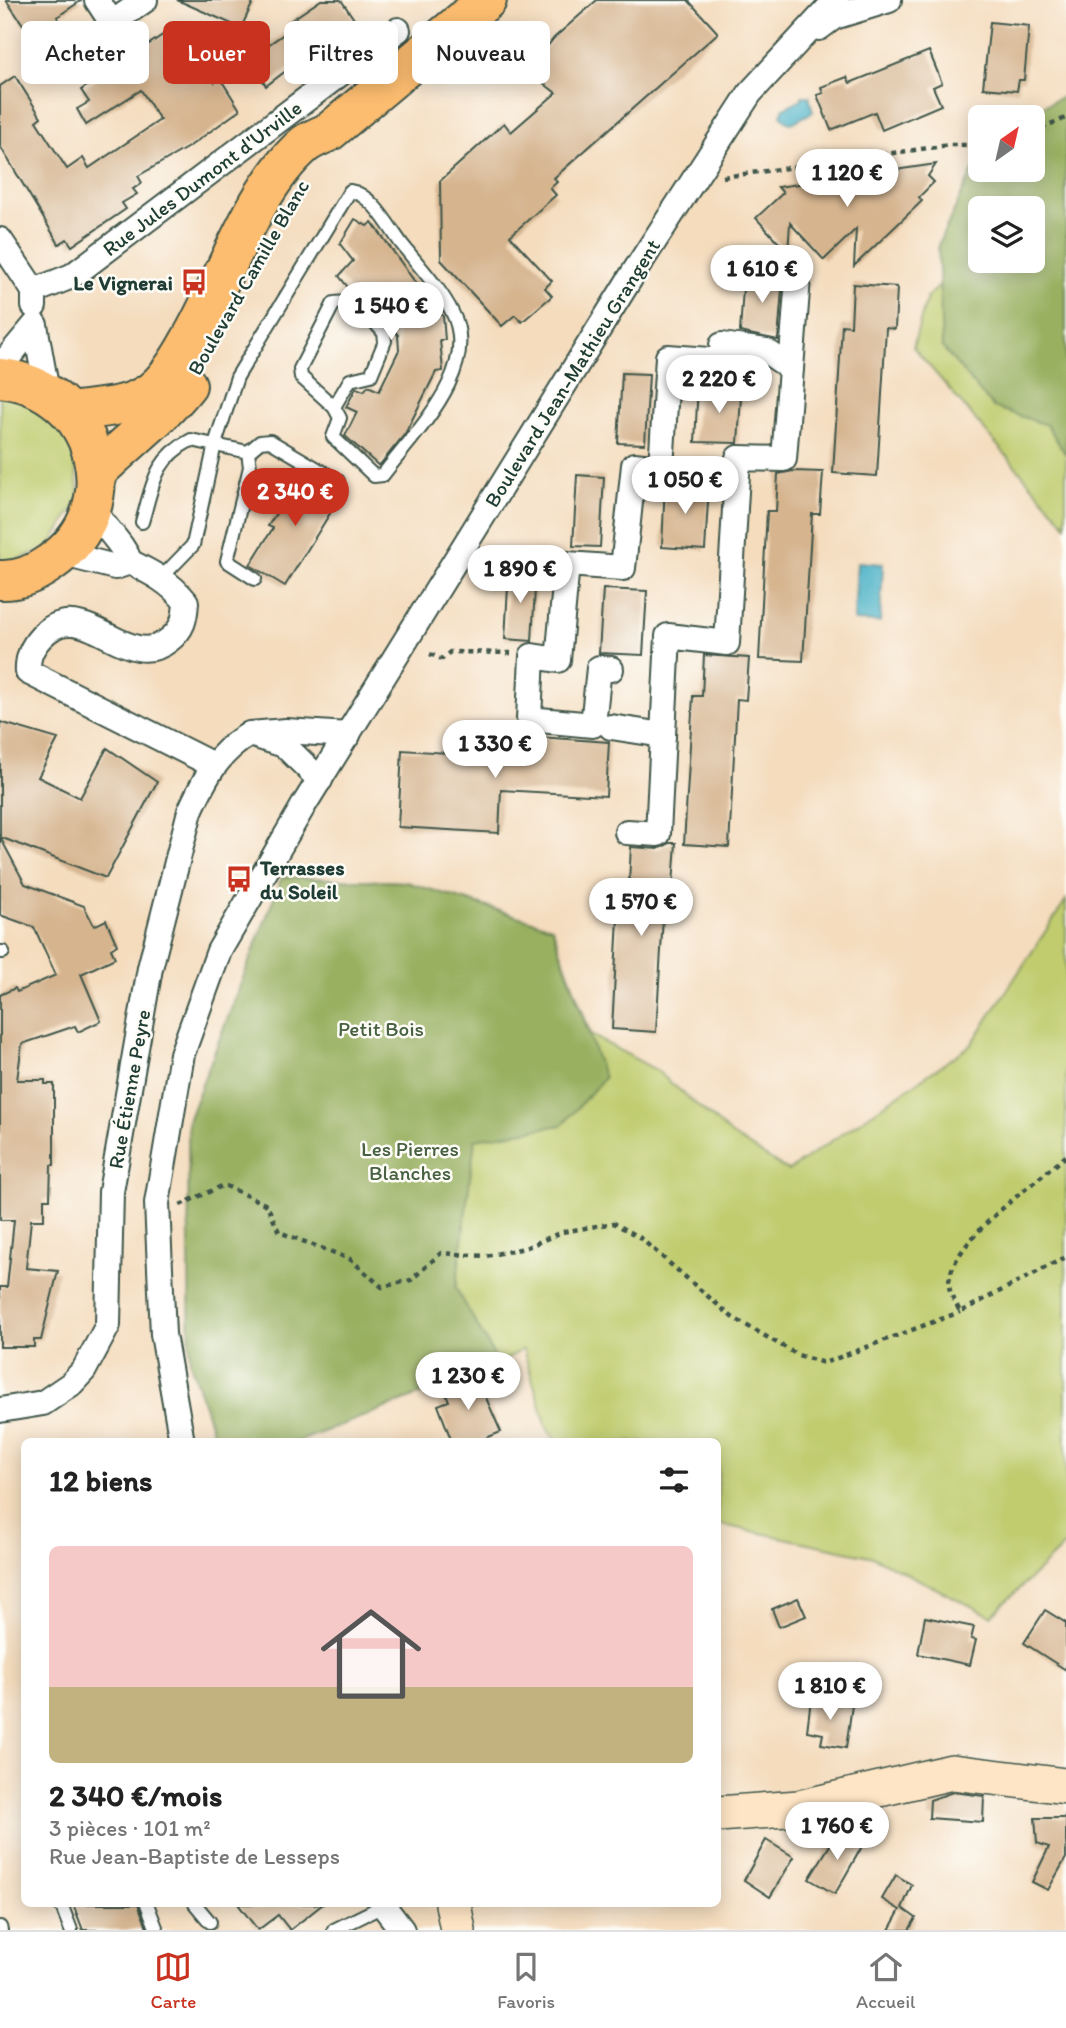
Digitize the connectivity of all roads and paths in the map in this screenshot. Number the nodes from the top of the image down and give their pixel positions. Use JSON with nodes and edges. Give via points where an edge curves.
{"nodes":[{"id":1,"x":97,"y":0,"type":"edge"},
{"id":2,"x":145,"y":0,"type":"edge"},
{"id":3,"x":486,"y":0,"type":"edge"},
{"id":4,"x":836,"y":0,"type":"edge"},
{"id":5,"x":889,"y":0,"type":"edge"},
{"id":6,"x":782,"y":55,"type":"junction"},
{"id":7,"x":326,"y":84,"type":"edge"},
{"id":8,"x":1066,"y":118,"type":"edge"},
{"id":9,"x":1045,"y":126,"type":"edge"},
{"id":10,"x":329,"y":132,"type":"junction"},
{"id":11,"x":968,"y":145,"type":"edge"},
{"id":12,"x":694,"y":179,"type":"junction"},
{"id":13,"x":0,"y":240,"type":"edge"},
{"id":14,"x":798,"y":278,"type":"dead end"},
{"id":15,"x":34,"y":291,"type":"junction"},
{"id":16,"x":35,"y":325,"type":"junction"},
{"id":17,"x":722,"y":345,"type":"dead end"},
{"id":18,"x":0,"y":367,"type":"edge"},
{"id":19,"x":791,"y":368,"type":"junction"},
{"id":20,"x":720,"y":377,"type":"dead end"},
{"id":21,"x":0,"y":378,"type":"edge"},
{"id":22,"x":59,"y":402,"type":"junction"},
{"id":23,"x":334,"y":407,"type":"junction"},
{"id":24,"x":215,"y":444,"type":"junction"},
{"id":25,"x":248,"y":452,"type":"junction"},
{"id":26,"x":338,"y":481,"type":"dead end"},
{"id":27,"x":94,"y":490,"type":"junction"},
{"id":28,"x":142,"y":522,"type":"dead end"},
{"id":29,"x":64,"y":554,"type":"junction"},
{"id":30,"x":130,"y":562,"type":"junction"},
{"id":31,"x":161,"y":578,"type":"junction"},
{"id":32,"x":255,"y":579,"type":"dead end"},
{"id":33,"x":0,"y":580,"type":"edge"},
{"id":34,"x":507,"y":653,"type":"dead end"},
{"id":35,"x":430,"y":654,"type":"dead end"},
{"id":36,"x":611,"y":669,"type":"dead end"},
{"id":37,"x":611,"y":727,"type":"dead end"},
{"id":38,"x":250,"y":734,"type":"junction"},
{"id":39,"x":348,"y":735,"type":"junction"},
{"id":40,"x":663,"y":735,"type":"junction"},
{"id":41,"x":213,"y":765,"type":"junction"},
{"id":42,"x":320,"y":780,"type":"junction"},
{"id":43,"x":627,"y":832,"type":"dead end"},
{"id":44,"x":1066,"y":1156,"type":"edge"},
{"id":45,"x":158,"y":1216,"type":"junction"},
{"id":46,"x":1066,"y":1257,"type":"edge"},
{"id":47,"x":960,"y":1312,"type":"junction"},
{"id":48,"x":0,"y":1410,"type":"edge"},
{"id":49,"x":181,"y":1438,"type":"edge"},
{"id":50,"x":1066,"y":1786,"type":"edge"},
{"id":51,"x":721,"y":1814,"type":"edge"},
{"id":52,"x":62,"y":1907,"type":"edge"},
{"id":53,"x":148,"y":1907,"type":"edge"},
{"id":54,"x":198,"y":1907,"type":"edge"},
{"id":55,"x":379,"y":1907,"type":"edge"},
{"id":56,"x":385,"y":1907,"type":"edge"},
{"id":57,"x":454,"y":1907,"type":"edge"},
{"id":58,"x":210,"y":1922,"type":"dead end"},
{"id":59,"x":71,"y":1930,"type":"edge"},
{"id":60,"x":157,"y":1930,"type":"edge"},
{"id":61,"x":334,"y":1930,"type":"edge"},
{"id":62,"x":402,"y":1930,"type":"edge"},
{"id":63,"x":458,"y":1930,"type":"edge"}],
"edges":[{"from":1,"to":2,"type":"street","via":[[112,23]]},
{"from":3,"to":10,"type":"main road","name":"Boulevard Camille Blanc"},
{"from":4,"to":6,"type":"street","name":"Boulevard Jean-Mathieu Grangent"},
{"from":5,"to":6,"type":"street","name":"Boulevard Jean-Mathieu Grangent","via":[[834,17]]},
{"from":6,"to":12,"type":"street","name":"Boulevard Jean-Mathieu Grangent","via":[[750,93]]},
{"from":7,"to":15,"type":"street","name":"Rue Jules Dumont d'Urville","via":[[72,276]]},
{"from":8,"to":9,"type":"path"},
{"from":10,"to":22,"type":"main road","name":"Boulevard Camille Blanc","via":[[306,143],[278,175],[239,238],[196,331],[159,383],[118,407]]},
{"from":10,"to":27,"type":"main road","name":"Boulevard Camille Blanc","via":[[323,155],[297,185],[197,372],[170,407],[133,436]]},
{"from":11,"to":12,"type":"path"},
{"from":12,"to":39,"type":"street","name":"Boulevard Jean-Mathieu Grangent"},
{"from":13,"to":15,"type":"street"},
{"from":14,"to":19,"type":"street"},
{"from":15,"to":16,"type":"street"},
{"from":16,"to":18,"type":"street"},
{"from":16,"to":22,"type":"street"},
{"from":17,"to":19,"type":"street","via":[[766,351]]},
{"from":19,"to":40,"type":"street","via":[[784,459],[738,458],[727,643],[668,636]]},
{"from":20,"to":36,"type":"street","via":[[710,376],[710,360],[668,356],[661,468],[634,465],[623,568],[567,564],[558,660],[532,656],[528,719],[593,725],[599,668]]},
{"from":21,"to":22,"type":"main road","via":[[18,380]]},
{"from":22,"to":27,"type":"main road","via":[[89,440]]},
{"from":23,"to":23,"type":"lane","via":[[301,377],[300,369],[334,303],[344,301],[366,312],[384,333],[384,341],[371,374],[350,380]]},
{"from":23,"to":24,"type":"lane","via":[[340,418],[333,437],[374,476],[383,475],[452,382],[460,340],[453,313],[422,270],[362,195],[350,191],[237,377]]},
{"from":24,"to":25,"type":"lane"},
{"from":24,"to":28,"type":"lane","via":[[191,440],[173,449],[159,466]]},
{"from":24,"to":31,"type":"lane","via":[[193,545]]},
{"from":25,"to":26,"type":"lane","via":[[260,442],[270,441]]},
{"from":25,"to":32,"type":"lane","via":[[250,467],[228,561]]},
{"from":27,"to":29,"type":"main road","name":"Boulevard Camille Blanc","via":[[81,533]]},
{"from":27,"to":30,"type":"street","via":[[102,524],[125,549]]},
{"from":29,"to":30,"type":"street","via":[[115,567]]},
{"from":29,"to":33,"type":"main road","via":[[38,572]]},
{"from":30,"to":31,"type":"street"},
{"from":31,"to":41,"type":"street","via":[[186,602],[184,623],[166,643],[132,649],[93,627],[71,622],[46,632],[37,642],[28,657],[28,672]]},
{"from":34,"to":35,"type":"path","via":[[450,652],[442,659]]},
{"from":37,"to":40,"type":"street"},
{"from":38,"to":39,"type":"street"},
{"from":38,"to":41,"type":"street","name":"Rue Étienne Peyre"},
{"from":38,"to":42,"type":"street","via":[[284,745]]},
{"from":39,"to":42,"type":"street","name":"Boulevard Jean-Mathieu Grangent"},
{"from":40,"to":43,"type":"street","via":[[658,834]]},
{"from":41,"to":48,"type":"street","name":"Rue Étienne Peyre","via":[[190,811],[145,995],[111,1192],[108,1325],[84,1370],[71,1384],[43,1403]]},
{"from":42,"to":45,"type":"street","name":"Boulevard Jean-Mathieu Grangent","via":[[219,951],[197,1006],[171,1111]]},
{"from":44,"to":47,"type":"path","via":[[987,1222],[959,1253],[949,1286]]},
{"from":45,"to":47,"type":"path","via":[[224,1185],[267,1205],[279,1231],[350,1259],[382,1287],[411,1280],[441,1253],[486,1256],[525,1248],[562,1232],[614,1223],[639,1237],[732,1317],[798,1355],[824,1363]]},
{"from":45,"to":49,"type":"street","name":"Boulevard Jean-Mathieu Grangent","via":[[163,1334]]},
{"from":46,"to":47,"type":"path"},
{"from":50,"to":51,"type":"street","via":[[952,1772],[799,1808]]},
{"from":52,"to":59,"type":"lane"},
{"from":53,"to":60,"type":"lane"},
{"from":54,"to":58,"type":"lane"},
{"from":55,"to":61,"type":"lane"},
{"from":56,"to":62,"type":"street"},
{"from":57,"to":63,"type":"street"}]}
